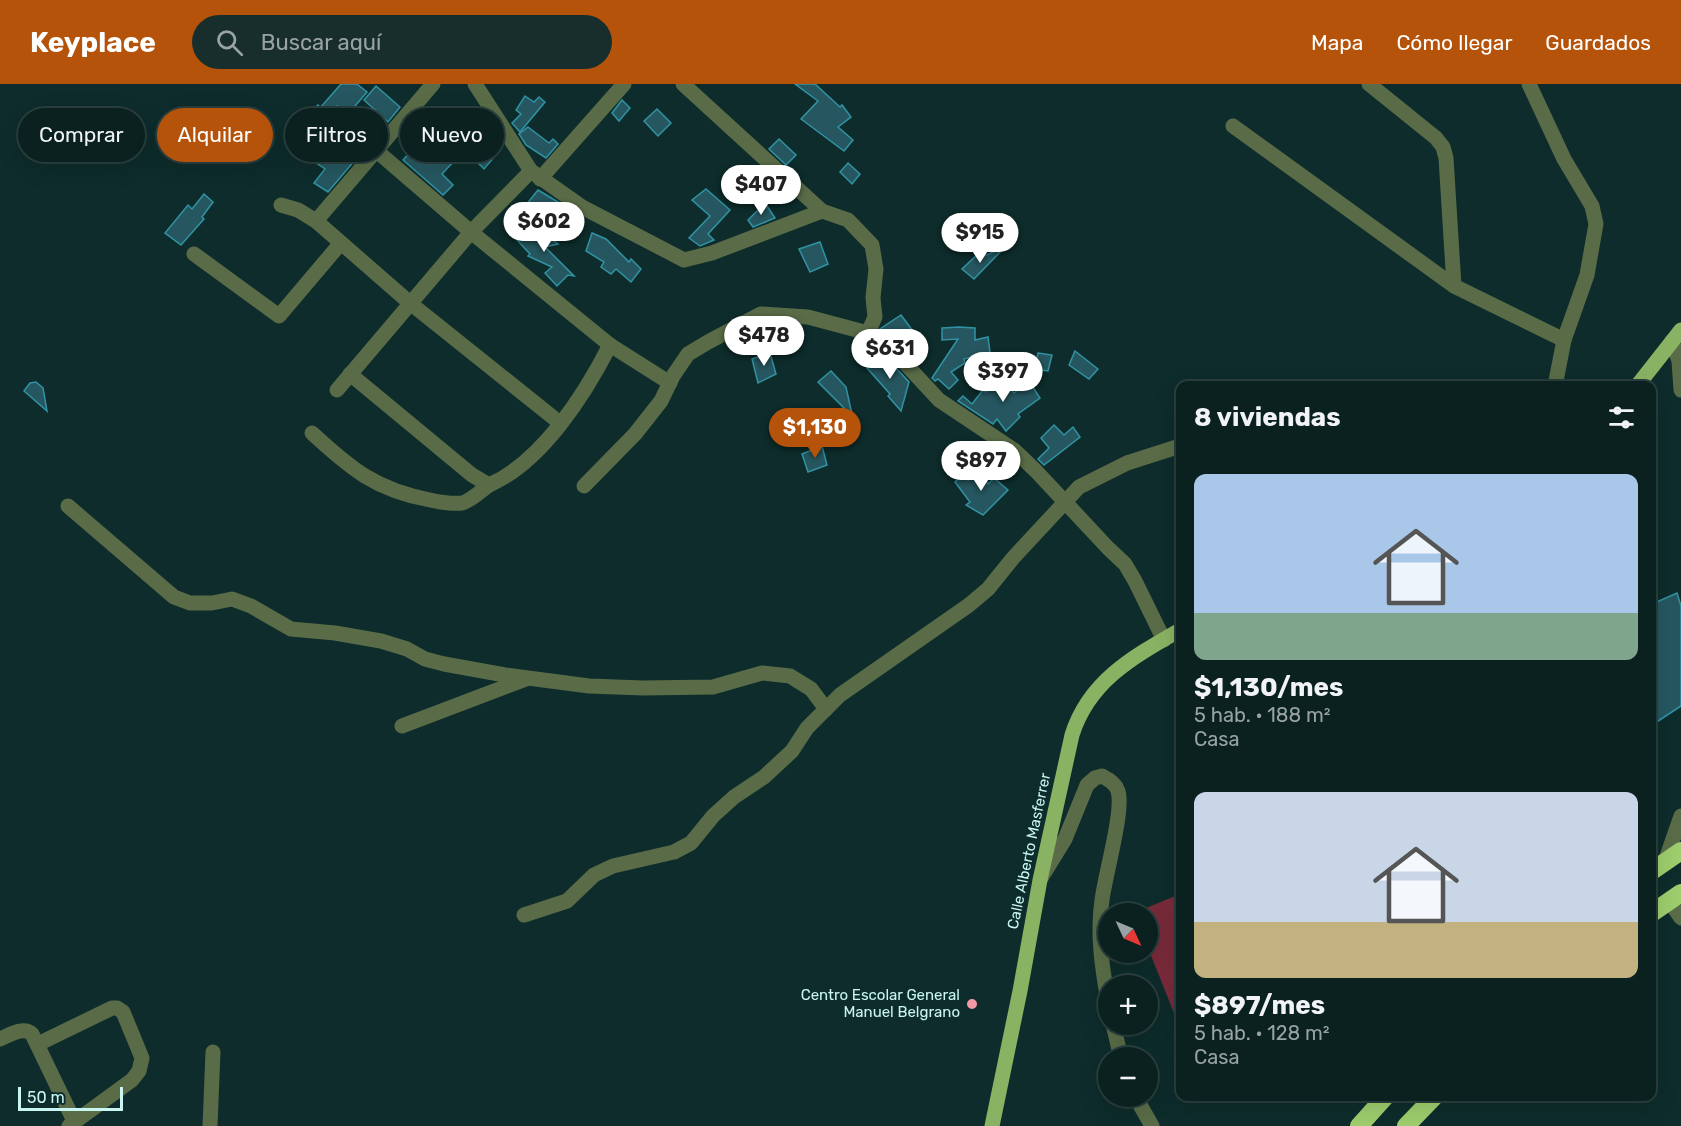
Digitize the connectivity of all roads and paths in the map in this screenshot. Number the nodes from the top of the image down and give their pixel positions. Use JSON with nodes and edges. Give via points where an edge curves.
{"nodes":[{"id":1,"x":432,"y":84,"type":"edge"},
{"id":2,"x":475,"y":84,"type":"edge"},
{"id":3,"x":624,"y":84,"type":"edge"},
{"id":4,"x":683,"y":84,"type":"edge"},
{"id":5,"x":1369,"y":84,"type":"edge"},
{"id":6,"x":1529,"y":84,"type":"edge"},
{"id":7,"x":1233,"y":126,"type":"dead end"},
{"id":8,"x":388,"y":137,"type":"edge"},
{"id":9,"x":388,"y":160,"type":"edge"},
{"id":10,"x":367,"y":162,"type":"edge"},
{"id":11,"x":536,"y":175,"type":"junction"},
{"id":12,"x":281,"y":205,"type":"dead end"},
{"id":13,"x":822,"y":211,"type":"junction"},
{"id":14,"x":316,"y":221,"type":"junction"},
{"id":15,"x":471,"y":232,"type":"junction"},
{"id":16,"x":340,"y":244,"type":"junction"},
{"id":17,"x":194,"y":254,"type":"dead end"},
{"id":18,"x":1454,"y":286,"type":"junction"},
{"id":19,"x":410,"y":303,"type":"junction"},
{"id":20,"x":868,"y":333,"type":"junction"},
{"id":21,"x":1676,"y":335,"type":"edge"},
{"id":22,"x":1564,"y":339,"type":"junction"},
{"id":23,"x":610,"y":345,"type":"junction"},
{"id":24,"x":350,"y":374,"type":"junction"},
{"id":25,"x":1556,"y":381,"type":"edge"},
{"id":26,"x":1641,"y":381,"type":"edge"},
{"id":27,"x":670,"y":383,"type":"junction"},
{"id":28,"x":337,"y":390,"type":"dead end"},
{"id":29,"x":1681,"y":390,"type":"edge"},
{"id":30,"x":561,"y":423,"type":"junction"},
{"id":31,"x":312,"y":432,"type":"dead end"},
{"id":32,"x":1176,"y":447,"type":"edge"},
{"id":33,"x":489,"y":485,"type":"junction"},
{"id":34,"x":584,"y":486,"type":"dead end"},
{"id":35,"x":1065,"y":501,"type":"junction"},
{"id":36,"x":68,"y":506,"type":"dead end"},
{"id":37,"x":1176,"y":632,"type":"edge"},
{"id":38,"x":1164,"y":640,"type":"junction"},
{"id":39,"x":529,"y":678,"type":"junction"},
{"id":40,"x":826,"y":709,"type":"junction"},
{"id":41,"x":402,"y":726,"type":"dead end"},
{"id":42,"x":1681,"y":816,"type":"edge"},
{"id":43,"x":1681,"y":851,"type":"edge"},
{"id":44,"x":1658,"y":866,"type":"edge"},
{"id":45,"x":1040,"y":880,"type":"junction"},
{"id":46,"x":1675,"y":897,"type":"edge"},
{"id":47,"x":1656,"y":910,"type":"edge"},
{"id":48,"x":524,"y":915,"type":"dead end"},
{"id":49,"x":1681,"y":918,"type":"edge"},
{"id":50,"x":1103,"y":975,"type":"edge"},
{"id":51,"x":0,"y":1039,"type":"edge"},
{"id":52,"x":38,"y":1044,"type":"junction"},
{"id":53,"x":213,"y":1052,"type":"dead end"},
{"id":54,"x":1382,"y":1101,"type":"edge"},
{"id":55,"x":1430,"y":1101,"type":"edge"},
{"id":56,"x":1141,"y":1107,"type":"edge"},
{"id":57,"x":72,"y":1124,"type":"edge"},
{"id":58,"x":210,"y":1126,"type":"edge"},
{"id":59,"x":992,"y":1126,"type":"edge"},
{"id":60,"x":1152,"y":1126,"type":"edge"},
{"id":61,"x":1359,"y":1126,"type":"edge"},
{"id":62,"x":1406,"y":1126,"type":"edge"}],
"edges":[{"from":1,"to":8,"type":"street"},
{"from":2,"to":11,"type":"street"},
{"from":3,"to":11,"type":"street"},
{"from":4,"to":13,"type":"street"},
{"from":5,"to":18,"type":"street","via":[[1443,147]]},
{"from":6,"to":22,"type":"street","via":[[1564,159],[1592,206],[1596,224],[1587,275]]},
{"from":7,"to":18,"type":"street"},
{"from":9,"to":15,"type":"street"},
{"from":10,"to":14,"type":"street"},
{"from":11,"to":13,"type":"street","via":[[582,207],[684,260]]},
{"from":11,"to":15,"type":"street"},
{"from":12,"to":14,"type":"street"},
{"from":13,"to":20,"type":"street","via":[[848,220],[872,245],[875,317]]},
{"from":14,"to":16,"type":"street"},
{"from":15,"to":19,"type":"street"},
{"from":15,"to":23,"type":"street"},
{"from":16,"to":17,"type":"street","via":[[279,316]]},
{"from":16,"to":19,"type":"street"},
{"from":18,"to":22,"type":"street"},
{"from":19,"to":24,"type":"street"},
{"from":19,"to":30,"type":"street"},
{"from":20,"to":27,"type":"street","via":[[808,317],[762,314],[688,354]]},
{"from":20,"to":35,"type":"street","via":[[887,344],[939,400],[1014,450]]},
{"from":21,"to":26,"type":"main road"},
{"from":21,"to":29,"type":"street"},
{"from":22,"to":25,"type":"street"},
{"from":23,"to":27,"type":"street"},
{"from":23,"to":30,"type":"street"},
{"from":24,"to":28,"type":"street"},
{"from":24,"to":33,"type":"street"},
{"from":27,"to":34,"type":"street","via":[[635,434]]},
{"from":30,"to":33,"type":"street","via":[[504,479]]},
{"from":31,"to":33,"type":"street","via":[[371,481],[404,495],[464,503]]},
{"from":32,"to":35,"type":"street","via":[[1105,472],[1079,487]]},
{"from":35,"to":38,"type":"street","via":[[1125,564]]},
{"from":35,"to":40,"type":"street","via":[[988,589]]},
{"from":36,"to":39,"type":"street","via":[[174,597],[190,603],[232,600],[291,629],[381,641],[425,659]]},
{"from":37,"to":38,"type":"main road","name":"Calle Alberto Masferrer"},
{"from":38,"to":45,"type":"main road","name":"Calle Alberto Masferrer","via":[[1111,674],[1078,715]]},
{"from":39,"to":40,"type":"street","via":[[589,686],[713,687],[762,673],[790,676],[811,688]]},
{"from":39,"to":41,"type":"street"},
{"from":40,"to":48,"type":"street","via":[[792,751],[713,816],[691,843],[674,852],[613,866],[594,875],[567,901]]},
{"from":42,"to":44,"type":"street"},
{"from":43,"to":44,"type":"highway"},
{"from":45,"to":50,"type":"street","via":[[1065,839],[1087,785],[1102,776],[1111,781],[1118,789],[1119,809],[1100,920]]},
{"from":45,"to":59,"type":"main road","name":"Calle Alberto Masferrer"},
{"from":46,"to":47,"type":"highway"},
{"from":46,"to":49,"type":"street"},
{"from":51,"to":52,"type":"street","via":[[28,1030]]},
{"from":52,"to":57,"type":"street"},
{"from":52,"to":57,"type":"street","via":[[112,1008],[123,1012],[142,1058],[140,1071]]},
{"from":53,"to":58,"type":"street"},
{"from":54,"to":61,"type":"highway"},
{"from":55,"to":62,"type":"highway"},
{"from":56,"to":60,"type":"street"}]}
